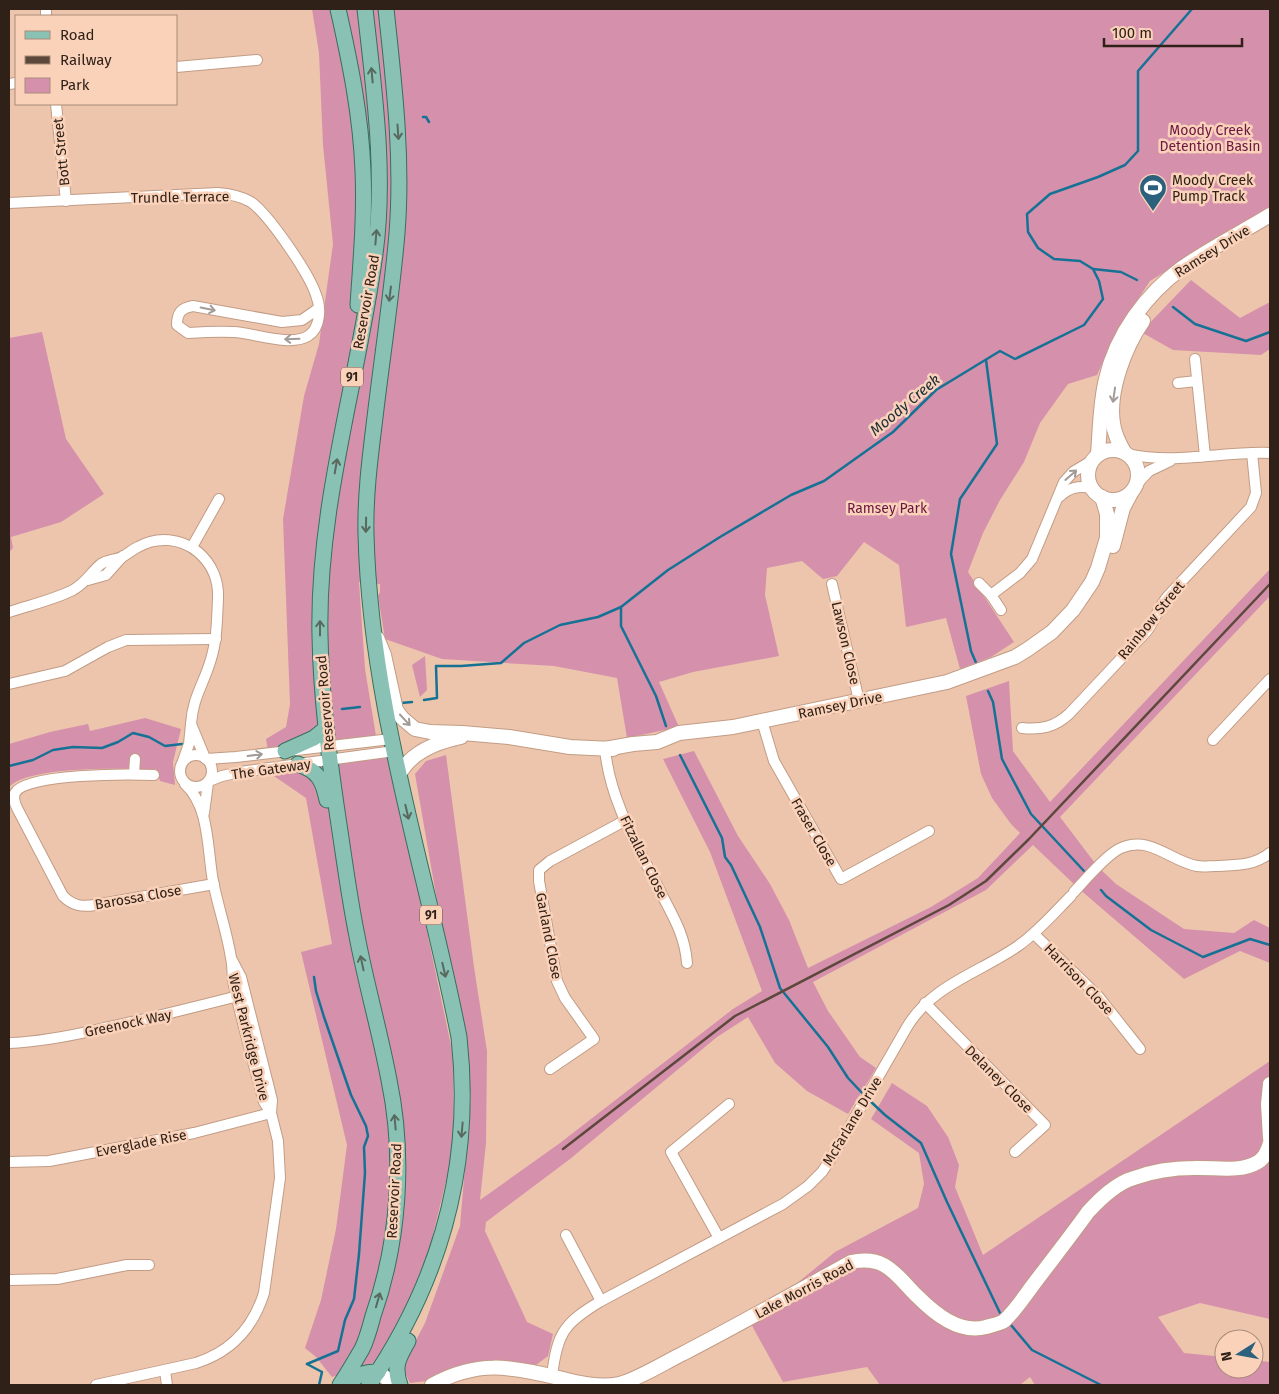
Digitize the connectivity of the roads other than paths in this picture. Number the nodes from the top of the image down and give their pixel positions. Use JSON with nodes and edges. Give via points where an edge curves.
{"nodes":[{"id":1,"x":338,"y":9,"type":"edge"},
{"id":2,"x":365,"y":9,"type":"edge"},
{"id":3,"x":386,"y":9,"type":"edge"},
{"id":4,"x":390,"y":9,"type":"edge"},
{"id":5,"x":257,"y":60,"type":"dead end"},
{"id":6,"x":178,"y":67,"type":"edge"},
{"id":7,"x":394,"y":83,"type":"junction"},
{"id":8,"x":56,"y":105,"type":"edge"},
{"id":9,"x":66,"y":201,"type":"junction"},
{"id":10,"x":9,"y":204,"type":"edge"},
{"id":11,"x":1270,"y":215,"type":"edge"},
{"id":12,"x":1270,"y":226,"type":"edge"},
{"id":13,"x":319,"y":308,"type":"junction"},
{"id":14,"x":1195,"y":359,"type":"dead end"},
{"id":15,"x":352,"y":381,"type":"junction"},
{"id":16,"x":1197,"y":381,"type":"junction"},
{"id":17,"x":1178,"y":383,"type":"dead end"},
{"id":18,"x":1126,"y":453,"type":"junction"},
{"id":19,"x":1252,"y":453,"type":"junction"},
{"id":20,"x":1270,"y":453,"type":"edge"},
{"id":21,"x":1205,"y":456,"type":"junction"},
{"id":22,"x":1096,"y":457,"type":"junction"},
{"id":23,"x":1173,"y":459,"type":"junction"},
{"id":24,"x":1134,"y":489,"type":"junction"},
{"id":25,"x":1097,"y":493,"type":"junction"},
{"id":26,"x":1059,"y":498,"type":"junction"},
{"id":27,"x":219,"y":499,"type":"dead end"},
{"id":28,"x":192,"y":547,"type":"junction"},
{"id":29,"x":979,"y":583,"type":"dead end"},
{"id":30,"x":832,"y":584,"type":"dead end"},
{"id":31,"x":991,"y":595,"type":"junction"},
{"id":32,"x":1001,"y":610,"type":"dead end"},
{"id":33,"x":9,"y":612,"type":"edge"},
{"id":34,"x":372,"y":626,"type":"junction"},
{"id":35,"x":216,"y":639,"type":"junction"},
{"id":36,"x":1270,"y":679,"type":"edge"},
{"id":37,"x":947,"y":682,"type":"junction"},
{"id":38,"x":9,"y":684,"type":"edge"},
{"id":39,"x":859,"y":701,"type":"junction"},
{"id":40,"x":762,"y":721,"type":"junction"},
{"id":41,"x":191,"y":724,"type":"junction"},
{"id":42,"x":1022,"y":728,"type":"dead end"},
{"id":43,"x":325,"y":729,"type":"junction"},
{"id":44,"x":477,"y":735,"type":"junction"},
{"id":45,"x":1213,"y":740,"type":"dead end"},
{"id":46,"x":393,"y":745,"type":"junction"},
{"id":47,"x":605,"y":749,"type":"junction"},
{"id":48,"x":285,"y":751,"type":"junction"},
{"id":49,"x":329,"y":753,"type":"junction"},
{"id":50,"x":206,"y":758,"type":"junction"},
{"id":51,"x":135,"y":759,"type":"dead end"},
{"id":52,"x":183,"y":761,"type":"junction"},
{"id":53,"x":298,"y":764,"type":"junction"},
{"id":54,"x":134,"y":774,"type":"junction"},
{"id":55,"x":154,"y":775,"type":"dead end"},
{"id":56,"x":399,"y":775,"type":"junction"},
{"id":57,"x":208,"y":782,"type":"junction"},
{"id":58,"x":185,"y":784,"type":"junction"},
{"id":59,"x":626,"y":820,"type":"junction"},
{"id":60,"x":204,"y":822,"type":"junction"},
{"id":61,"x":929,"y":831,"type":"dead end"},
{"id":62,"x":1270,"y":853,"type":"edge"},
{"id":63,"x":214,"y":884,"type":"junction"},
{"id":64,"x":352,"y":906,"type":"junction"},
{"id":65,"x":1034,"y":934,"type":"junction"},
{"id":66,"x":687,"y":963,"type":"dead end"},
{"id":67,"x":241,"y":995,"type":"junction"},
{"id":68,"x":925,"y":1003,"type":"junction"},
{"id":69,"x":9,"y":1043,"type":"edge"},
{"id":70,"x":1140,"y":1048,"type":"dead end"},
{"id":71,"x":550,"y":1069,"type":"dead end"},
{"id":72,"x":1270,"y":1084,"type":"edge"},
{"id":73,"x":729,"y":1104,"type":"dead end"},
{"id":74,"x":272,"y":1113,"type":"junction"},
{"id":75,"x":1270,"y":1138,"type":"edge"},
{"id":76,"x":1270,"y":1143,"type":"edge"},
{"id":77,"x":1015,"y":1152,"type":"dead end"},
{"id":78,"x":9,"y":1162,"type":"edge"},
{"id":79,"x":458,"y":1168,"type":"junction"},
{"id":80,"x":566,"y":1236,"type":"dead end"},
{"id":81,"x":719,"y":1238,"type":"junction"},
{"id":82,"x":149,"y":1265,"type":"dead end"},
{"id":83,"x":9,"y":1280,"type":"edge"},
{"id":84,"x":601,"y":1301,"type":"junction"},
{"id":85,"x":363,"y":1346,"type":"junction"},
{"id":86,"x":165,"y":1371,"type":"junction"},
{"id":87,"x":552,"y":1376,"type":"junction"},
{"id":88,"x":374,"y":1379,"type":"edge"},
{"id":89,"x":96,"y":1385,"type":"edge"},
{"id":90,"x":168,"y":1385,"type":"edge"},
{"id":91,"x":340,"y":1385,"type":"edge"},
{"id":92,"x":349,"y":1385,"type":"edge"},
{"id":93,"x":396,"y":1385,"type":"edge"},
{"id":94,"x":400,"y":1385,"type":"edge"},
{"id":95,"x":432,"y":1385,"type":"edge"}],
"edges":[{"from":1,"to":15,"type":"main road","via":[[353,83],[363,170],[362,239]]},
{"from":15,"to":2,"type":"main road","name":"Reservoir Road","number":"91","one_way":true,"via":[[375,252],[378,215],[379,153]]},
{"from":3,"to":7,"type":"main road","name":"Reservoir Road","number":"91"},
{"from":4,"to":7,"type":"main road"},
{"from":5,"to":6,"type":"street"},
{"from":7,"to":34,"type":"main road","name":"Reservoir Road","number":"91","one_way":true,"via":[[399,152],[398,213],[366,503]]},
{"from":8,"to":9,"type":"street","name":"Bott Street"},
{"from":9,"to":10,"type":"street","name":"Trundle Terrace"},
{"from":9,"to":13,"type":"street","name":"Trundle Terrace","via":[[218,194],[239,196],[259,209],[277,230],[313,286]]},
{"from":11,"to":22,"type":"main road","name":"Ramsey Drive","via":[[1180,269],[1140,309],[1122,337],[1106,377]]},
{"from":12,"to":18,"type":"main road","name":"Ramsey Drive","one_way":true,"via":[[1176,284],[1156,303],[1138,328],[1119,370],[1113,404],[1113,425]]},
{"from":13,"to":13,"type":"street","one_way":true,"via":[[315,330],[302,339],[232,332],[188,333],[177,325],[180,311],[193,306],[282,322],[302,320]]},
{"from":14,"to":16,"type":"street"},
{"from":43,"to":15,"type":"main road","name":"Reservoir Road","number":"91","one_way":true,"via":[[321,582],[334,479]]},
{"from":16,"to":17,"type":"street"},
{"from":16,"to":21,"type":"street"},
{"from":18,"to":22,"type":"main road","via":[[1111,450]]},
{"from":18,"to":23,"type":"street","via":[[1151,459]]},
{"from":18,"to":24,"type":"main road","via":[[1136,465],[1138,478]]},
{"from":19,"to":20,"type":"street"},
{"from":19,"to":21,"type":"street"},
{"from":19,"to":42,"type":"street","name":"Rainbow Street","via":[[1256,493],[1251,507],[1168,596],[1146,632],[1069,714],[1042,729]]},
{"from":21,"to":23,"type":"street"},
{"from":22,"to":25,"type":"main road","via":[[1088,474]]},
{"from":26,"to":22,"type":"street","one_way":true,"via":[[1067,478]]},
{"from":23,"to":24,"type":"street","via":[[1149,471]]},
{"from":24,"to":25,"type":"main road","via":[[1117,500],[1109,500]]},
{"from":24,"to":37,"type":"main road","name":"Ramsey Drive","via":[[1123,508],[1101,581],[1067,628],[1044,649],[1014,667],[983,678]]},
{"from":25,"to":26,"type":"street","via":[[1085,487],[1071,488]]},
{"from":25,"to":37,"type":"main road","name":"Ramsey Drive","via":[[1108,526],[1103,554],[1092,582],[1073,610],[1052,632],[1028,649],[998,664]]},
{"from":26,"to":31,"type":"street","via":[[1032,559],[1020,573]]},
{"from":27,"to":28,"type":"street"},
{"from":28,"to":33,"type":"street","via":[[176,541],[147,542],[122,556],[106,575]]},
{"from":28,"to":35,"type":"street","via":[[210,566],[217,585]]},
{"from":29,"to":31,"type":"street"},
{"from":30,"to":39,"type":"street","name":"Lawson Close"},
{"from":31,"to":32,"type":"street"},
{"from":34,"to":44,"type":"main road","name":"Ramsey Drive","one_way":true,"via":[[384,656],[396,710],[408,724],[421,731]]},
{"from":34,"to":46,"type":"main road","name":"Reservoir Road","number":"91"},
{"from":35,"to":38,"type":"street","via":[[126,640],[66,671]]},
{"from":35,"to":41,"type":"street","via":[[211,662],[195,697]]},
{"from":36,"to":45,"type":"street"},
{"from":37,"to":39,"type":"main road","name":"Ramsey Drive"},
{"from":39,"to":40,"type":"main road","name":"Ramsey Drive"},
{"from":40,"to":47,"type":"main road","name":"Ramsey Drive","via":[[680,733],[657,742]]},
{"from":40,"to":61,"type":"street","name":"Fraser Close","via":[[774,761],[841,879]]},
{"from":41,"to":50,"type":"street"},
{"from":41,"to":52,"type":"street"},
{"from":43,"to":48,"type":"main road","via":[[314,738]]},
{"from":43,"to":49,"type":"main road","name":"Reservoir Road","number":"91"},
{"from":44,"to":47,"type":"main road","name":"Ramsey Drive"},
{"from":44,"to":56,"type":"main road","name":"Ramsey Drive","via":[[455,738],[417,754]]},
{"from":46,"to":49,"type":"street","name":"The Gateway"},
{"from":46,"to":56,"type":"main road","name":"Reservoir Road","number":"91"},
{"from":47,"to":59,"type":"street","name":"Fitzallan Close","via":[[612,787]]},
{"from":48,"to":49,"type":"street","name":"The Gateway"},
{"from":50,"to":48,"type":"street","name":"The Gateway","one_way":true},
{"from":49,"to":53,"type":"street","name":"The Gateway"},
{"from":49,"to":64,"type":"main road","name":"Reservoir Road","number":"91"},
{"from":50,"to":52,"type":"street","via":[[191,756]]},
{"from":50,"to":57,"type":"street","via":[[212,772]]},
{"from":51,"to":54,"type":"street"},
{"from":52,"to":58,"type":"street","via":[[180,770]]},
{"from":53,"to":57,"type":"street","name":"The Gateway","via":[[240,772]]},
{"from":53,"to":64,"type":"main road","via":[[310,768],[323,783],[339,876]]},
{"from":54,"to":55,"type":"street","name":"Barossa Close"},
{"from":54,"to":63,"type":"street","name":"Barossa Close","via":[[72,776],[27,785],[14,794],[17,808],[63,896],[69,902],[85,907]]},
{"from":56,"to":79,"type":"main road","name":"Reservoir Road","number":"91","one_way":true,"via":[[459,1036],[463,1121]]},
{"from":57,"to":58,"type":"street","via":[[194,788]]},
{"from":57,"to":60,"type":"street","name":"West Parkridge Drive"},
{"from":58,"to":60,"type":"street","name":"West Parkridge Drive","via":[[196,797]]},
{"from":59,"to":66,"type":"street","name":"Fitzallan Close","via":[[682,935]]},
{"from":59,"to":71,"type":"street","name":"Garland Close","via":[[540,870],[539,881],[557,981],[594,1039]]},
{"from":60,"to":63,"type":"street","name":"West Parkridge Drive"},
{"from":62,"to":65,"type":"street","name":"McFarlane Drive","via":[[1262,860],[1245,865],[1197,866],[1156,847],[1140,844],[1121,848],[1112,853]]},
{"from":63,"to":67,"type":"street","name":"West Parkridge Drive","via":[[232,960],[233,978]]},
{"from":85,"to":64,"type":"main road","name":"Reservoir Road","number":"91","one_way":true,"via":[[382,1289],[390,1249],[397,1142],[390,1081]]},
{"from":65,"to":68,"type":"street","name":"McFarlane Drive"},
{"from":65,"to":70,"type":"street","name":"Harrison Close","via":[[1098,996]]},
{"from":67,"to":69,"type":"street","name":"Greenock Way","via":[[92,1031]]},
{"from":67,"to":74,"type":"street","name":"West Parkridge Drive","via":[[264,1102]]},
{"from":68,"to":77,"type":"street","name":"Delaney Close","via":[[1045,1125]]},
{"from":68,"to":81,"type":"street","name":"McFarlane Drive","via":[[914,1015],[822,1172],[783,1204]]},
{"from":72,"to":75,"type":"main road"},
{"from":73,"to":81,"type":"street","via":[[672,1152]]},
{"from":74,"to":78,"type":"street","name":"Everglade Rise","via":[[194,1133],[49,1161]]},
{"from":74,"to":86,"type":"street","name":"West Parkridge Drive","via":[[278,1141],[280,1178],[260,1308],[244,1333],[224,1351],[210,1359]]},
{"from":76,"to":87,"type":"main road","name":"Lake Morris Road","via":[[1266,1154],[1250,1166],[1158,1171],[1131,1178],[1102,1197],[1003,1322],[979,1329],[945,1320],[888,1267],[863,1260],[850,1262],[620,1384],[596,1385]]},
{"from":79,"to":88,"type":"main road","name":"Reservoir Road","number":"91","via":[[439,1244],[410,1316]]},
{"from":79,"to":94,"type":"main road","via":[[455,1215],[448,1245],[420,1318],[398,1360],[396,1368]]},
{"from":80,"to":84,"type":"street"},
{"from":81,"to":84,"type":"street","name":"McFarlane Drive"},
{"from":82,"to":83,"type":"street","via":[[127,1265],[57,1278]]},
{"from":84,"to":87,"type":"street","name":"McFarlane Drive","via":[[569,1323],[562,1333],[555,1352]]},
{"from":85,"to":88,"type":"main road","via":[[363,1360]]},
{"from":85,"to":91,"type":"main road","name":"Reservoir Road","number":"91"},
{"from":86,"to":89,"type":"street","name":"West Parkridge Drive"},
{"from":86,"to":90,"type":"street"},
{"from":87,"to":95,"type":"main road","name":"Lake Morris Road","via":[[488,1367],[468,1369]]},
{"from":88,"to":92,"type":"main road","via":[[353,1379]]},
{"from":88,"to":93,"type":"main road"}]}
